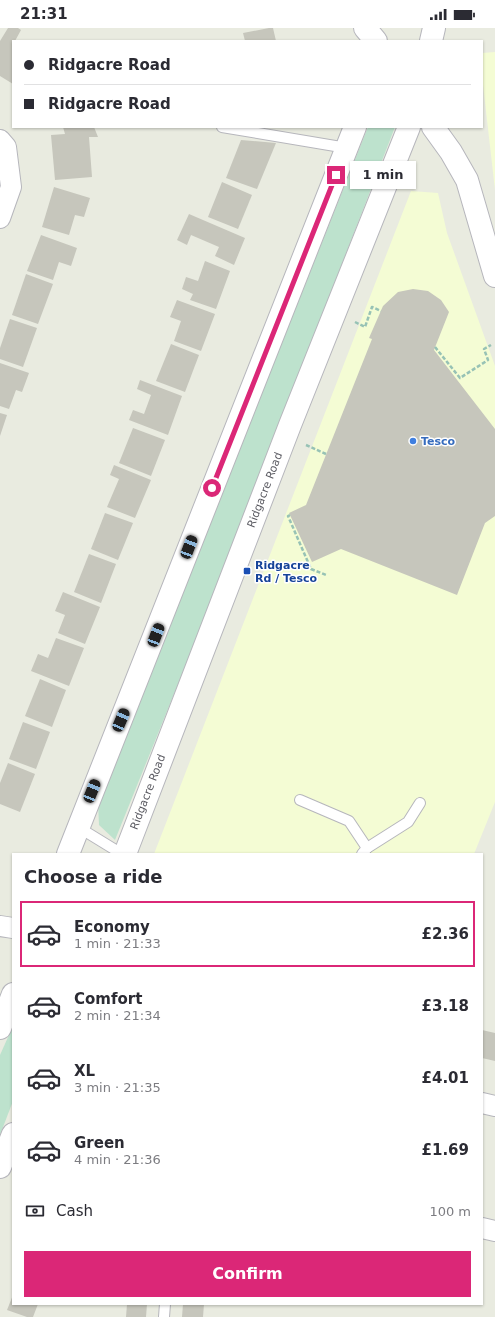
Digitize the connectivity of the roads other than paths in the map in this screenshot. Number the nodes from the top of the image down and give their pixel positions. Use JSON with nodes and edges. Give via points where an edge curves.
{"nodes":[{"id":1,"x":365,"y":28,"type":"edge"},
{"id":2,"x":383,"y":28,"type":"edge"},
{"id":3,"x":375,"y":40,"type":"edge"},
{"id":4,"x":381,"y":40,"type":"edge"},
{"id":5,"x":228,"y":128,"type":"edge"},
{"id":6,"x":355,"y":128,"type":"edge"},
{"id":7,"x":409,"y":128,"type":"edge"},
{"id":8,"x":434,"y":128,"type":"edge"},
{"id":9,"x":0,"y":140,"type":"edge"},
{"id":10,"x":347,"y":148,"type":"junction"},
{"id":11,"x":0,"y":218,"type":"edge"},
{"id":12,"x":495,"y":276,"type":"edge"},
{"id":13,"x":300,"y":800,"type":"dead end"},
{"id":14,"x":420,"y":804,"type":"dead end"},
{"id":15,"x":78,"y":827,"type":"junction"},
{"id":16,"x":364,"y":851,"type":"edge"},
{"id":17,"x":68,"y":853,"type":"edge"},
{"id":18,"x":121,"y":853,"type":"edge"},
{"id":19,"x":123,"y":853,"type":"edge"},
{"id":20,"x":0,"y":926,"type":"edge"},
{"id":21,"x":12,"y":928,"type":"edge"},
{"id":22,"x":12,"y":997,"type":"edge"},
{"id":23,"x":0,"y":1028,"type":"edge"},
{"id":24,"x":483,"y":1103,"type":"edge"},
{"id":25,"x":495,"y":1106,"type":"edge"},
{"id":26,"x":12,"y":1137,"type":"edge"},
{"id":27,"x":0,"y":1167,"type":"edge"},
{"id":28,"x":483,"y":1228,"type":"edge"},
{"id":29,"x":495,"y":1231,"type":"edge"},
{"id":30,"x":164,"y":1305,"type":"edge"},
{"id":31,"x":164,"y":1317,"type":"edge"}],
"edges":[{"from":1,"to":3,"type":"street"},
{"from":2,"to":4,"type":"street"},
{"from":5,"to":10,"type":"lane"},
{"from":6,"to":10,"type":"street"},
{"from":7,"to":19,"type":"street","name":"Ridgacre Road"},
{"from":8,"to":12,"type":"street","via":[[467,180]]},
{"from":9,"to":11,"type":"street","via":[[6,147],[10,187]]},
{"from":10,"to":15,"type":"street"},
{"from":13,"to":16,"type":"lane","via":[[349,821]]},
{"from":14,"to":16,"type":"lane","via":[[408,822]]},
{"from":15,"to":17,"type":"street"},
{"from":15,"to":18,"type":"lane"},
{"from":20,"to":21,"type":"street"},
{"from":22,"to":23,"type":"street"},
{"from":24,"to":25,"type":"street"},
{"from":26,"to":27,"type":"street"},
{"from":28,"to":29,"type":"street"},
{"from":30,"to":31,"type":"lane"}]}
